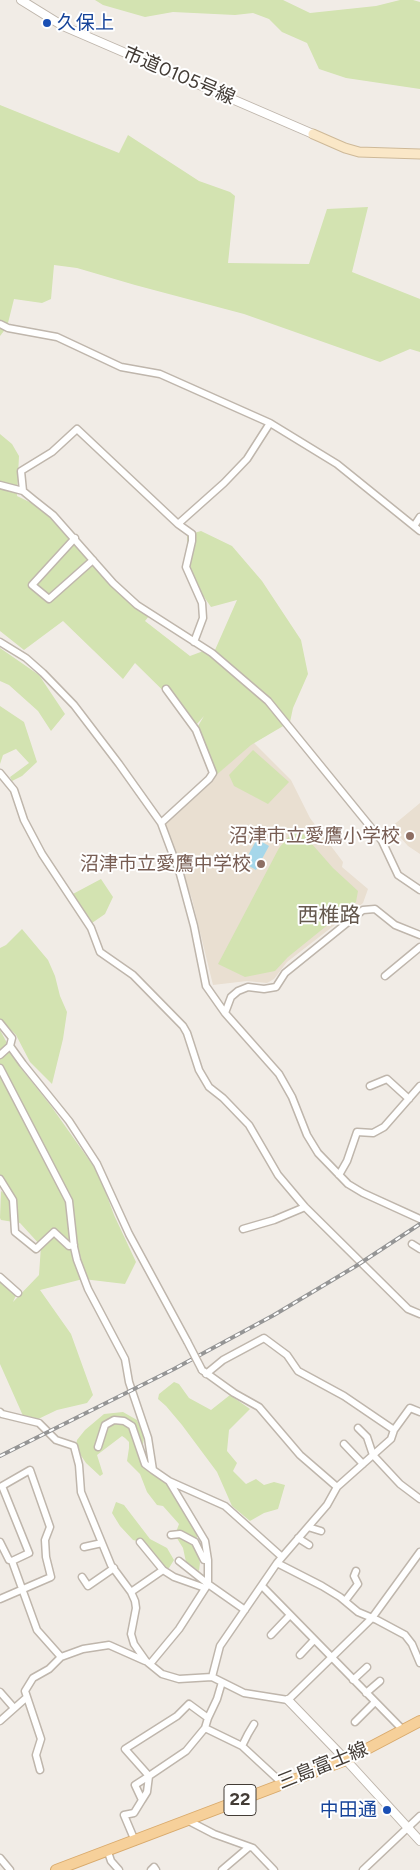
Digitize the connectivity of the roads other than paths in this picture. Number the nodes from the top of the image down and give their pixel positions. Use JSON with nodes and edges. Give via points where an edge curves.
{"nodes":[{"id":1,"x":21,"y":0,"type":"edge"},
{"id":2,"x":313,"y":134,"type":"joint"},
{"id":3,"x":420,"y":154,"type":"edge"},
{"id":4,"x":0,"y":324,"type":"edge"},
{"id":5,"x":270,"y":424,"type":"junction"},
{"id":6,"x":0,"y":485,"type":"edge"},
{"id":7,"x":23,"y":492,"type":"junction"},
{"id":8,"x":420,"y":517,"type":"edge"},
{"id":9,"x":178,"y":524,"type":"junction"},
{"id":10,"x":417,"y":529,"type":"edge"},
{"id":11,"x":75,"y":538,"type":"junction"},
{"id":12,"x":93,"y":560,"type":"junction"},
{"id":13,"x":0,"y":642,"type":"edge"},
{"id":14,"x":194,"y":642,"type":"junction"},
{"id":15,"x":166,"y":689,"type":"dead end"},
{"id":16,"x":0,"y":772,"type":"edge"},
{"id":17,"x":161,"y":823,"type":"junction"},
{"id":18,"x":420,"y":890,"type":"edge"},
{"id":19,"x":420,"y":935,"type":"edge"},
{"id":20,"x":420,"y":947,"type":"edge"},
{"id":21,"x":385,"y":976,"type":"dead end"},
{"id":22,"x":225,"y":1013,"type":"junction"},
{"id":23,"x":0,"y":1023,"type":"edge"},
{"id":24,"x":10,"y":1046,"type":"junction"},
{"id":25,"x":0,"y":1055,"type":"edge"},
{"id":26,"x":0,"y":1068,"type":"edge"},
{"id":27,"x":370,"y":1086,"type":"dead end"},
{"id":28,"x":420,"y":1086,"type":"edge"},
{"id":29,"x":409,"y":1099,"type":"junction"},
{"id":30,"x":339,"y":1175,"type":"junction"},
{"id":31,"x":1,"y":1182,"type":"edge"},
{"id":32,"x":304,"y":1207,"type":"junction"},
{"id":33,"x":420,"y":1219,"type":"edge"},
{"id":34,"x":243,"y":1229,"type":"dead end"},
{"id":35,"x":412,"y":1244,"type":"dead end"},
{"id":36,"x":74,"y":1245,"type":"junction"},
{"id":37,"x":420,"y":1250,"type":"edge"},
{"id":38,"x":0,"y":1277,"type":"edge"},
{"id":39,"x":18,"y":1293,"type":"dead end"},
{"id":40,"x":420,"y":1314,"type":"edge"},
{"id":41,"x":204,"y":1372,"type":"junction"},
{"id":42,"x":0,"y":1412,"type":"edge"},
{"id":43,"x":420,"y":1412,"type":"edge"},
{"id":44,"x":358,"y":1428,"type":"dead end"},
{"id":45,"x":394,"y":1430,"type":"junction"},
{"id":46,"x":344,"y":1444,"type":"dead end"},
{"id":47,"x":98,"y":1447,"type":"dead end"},
{"id":48,"x":373,"y":1455,"type":"junction"},
{"id":49,"x":364,"y":1464,"type":"junction"},
{"id":50,"x":153,"y":1470,"type":"junction"},
{"id":51,"x":169,"y":1481,"type":"junction"},
{"id":52,"x":337,"y":1487,"type":"junction"},
{"id":53,"x":420,"y":1499,"type":"edge"},
{"id":54,"x":308,"y":1527,"type":"junction"},
{"id":55,"x":320,"y":1531,"type":"dead end"},
{"id":56,"x":171,"y":1535,"type":"dead end"},
{"id":57,"x":298,"y":1538,"type":"junction"},
{"id":58,"x":0,"y":1542,"type":"edge"},
{"id":59,"x":140,"y":1542,"type":"dead end"},
{"id":60,"x":102,"y":1543,"type":"junction"},
{"id":61,"x":309,"y":1544,"type":"dead end"},
{"id":62,"x":84,"y":1547,"type":"dead end"},
{"id":63,"x":420,"y":1552,"type":"edge"},
{"id":64,"x":0,"y":1554,"type":"edge"},
{"id":65,"x":10,"y":1560,"type":"junction"},
{"id":66,"x":208,"y":1560,"type":"junction"},
{"id":67,"x":280,"y":1560,"type":"junction"},
{"id":68,"x":178,"y":1561,"type":"dead end"},
{"id":69,"x":114,"y":1568,"type":"junction"},
{"id":70,"x":163,"y":1570,"type":"junction"},
{"id":71,"x":356,"y":1571,"type":"dead end"},
{"id":72,"x":82,"y":1577,"type":"dead end"},
{"id":73,"x":207,"y":1586,"type":"junction"},
{"id":74,"x":262,"y":1586,"type":"junction"},
{"id":75,"x":22,"y":1589,"type":"junction"},
{"id":76,"x":131,"y":1592,"type":"junction"},
{"id":77,"x":0,"y":1599,"type":"edge"},
{"id":78,"x":345,"y":1601,"type":"junction"},
{"id":79,"x":245,"y":1610,"type":"junction"},
{"id":80,"x":290,"y":1615,"type":"junction"},
{"id":81,"x":372,"y":1618,"type":"junction"},
{"id":82,"x":271,"y":1635,"type":"dead end"},
{"id":83,"x":314,"y":1640,"type":"junction"},
{"id":84,"x":300,"y":1655,"type":"dead end"},
{"id":85,"x":61,"y":1657,"type":"junction"},
{"id":86,"x":332,"y":1658,"type":"junction"},
{"id":87,"x":148,"y":1663,"type":"junction"},
{"id":88,"x":420,"y":1663,"type":"edge"},
{"id":89,"x":367,"y":1666,"type":"dead end"},
{"id":90,"x":212,"y":1677,"type":"junction"},
{"id":91,"x":353,"y":1680,"type":"junction"},
{"id":92,"x":380,"y":1681,"type":"dead end"},
{"id":93,"x":222,"y":1682,"type":"junction"},
{"id":94,"x":0,"y":1692,"type":"edge"},
{"id":95,"x":366,"y":1693,"type":"junction"},
{"id":96,"x":27,"y":1697,"type":"junction"},
{"id":97,"x":288,"y":1700,"type":"junction"},
{"id":98,"x":375,"y":1702,"type":"junction"},
{"id":99,"x":14,"y":1708,"type":"junction"},
{"id":100,"x":208,"y":1718,"type":"junction"},
{"id":101,"x":0,"y":1721,"type":"edge"},
{"id":102,"x":420,"y":1721,"type":"edge"},
{"id":103,"x":355,"y":1722,"type":"dead end"},
{"id":104,"x":254,"y":1724,"type":"dead end"},
{"id":105,"x":205,"y":1728,"type":"junction"},
{"id":106,"x":403,"y":1730,"type":"junction"},
{"id":107,"x":242,"y":1746,"type":"junction"},
{"id":108,"x":346,"y":1760,"type":"junction"},
{"id":109,"x":40,"y":1770,"type":"dead end"},
{"id":110,"x":149,"y":1776,"type":"junction"},
{"id":111,"x":282,"y":1783,"type":"junction"},
{"id":112,"x":142,"y":1800,"type":"junction"},
{"id":113,"x":420,"y":1816,"type":"edge"},
{"id":114,"x":187,"y":1820,"type":"junction"},
{"id":115,"x":407,"y":1828,"type":"junction"},
{"id":116,"x":134,"y":1841,"type":"junction"},
{"id":117,"x":420,"y":1841,"type":"edge"},
{"id":118,"x":249,"y":1847,"type":"junction"},
{"id":119,"x":108,"y":1852,"type":"junction"},
{"id":120,"x":0,"y":1858,"type":"edge"},
{"id":121,"x":10,"y":1870,"type":"edge"},
{"id":122,"x":56,"y":1870,"type":"edge"},
{"id":123,"x":119,"y":1870,"type":"edge"},
{"id":124,"x":151,"y":1870,"type":"edge"},
{"id":125,"x":156,"y":1870,"type":"edge"},
{"id":126,"x":222,"y":1870,"type":"edge"},
{"id":127,"x":274,"y":1870,"type":"edge"},
{"id":128,"x":363,"y":1870,"type":"edge"}],
"edges":[{"from":1,"to":2,"type":"street","name":"市道0105号線","via":[[63,26]]},
{"from":2,"to":3,"type":"main road","via":[[359,152]]},
{"from":4,"to":5,"type":"street","via":[[57,336],[121,368],[160,374]]},
{"from":5,"to":9,"type":"street","via":[[247,459]]},
{"from":5,"to":10,"type":"street","via":[[337,464]]},
{"from":6,"to":7,"type":"street"},
{"from":7,"to":9,"type":"street","via":[[21,471],[52,452],[77,429]]},
{"from":7,"to":11,"type":"street","via":[[53,515]]},
{"from":8,"to":10,"type":"street"},
{"from":9,"to":14,"type":"street","via":[[192,534],[186,567],[202,603],[203,618]]},
{"from":11,"to":12,"type":"street"},
{"from":11,"to":12,"type":"street","via":[[32,584],[49,599]]},
{"from":12,"to":14,"type":"street","via":[[137,605]]},
{"from":13,"to":17,"type":"street","via":[[26,658],[74,705]]},
{"from":14,"to":18,"type":"street","via":[[268,700],[382,841],[398,875]]},
{"from":15,"to":17,"type":"street","via":[[196,730],[213,773]]},
{"from":16,"to":32,"type":"street","via":[[14,790],[24,820],[42,854],[91,928],[100,952],[133,975],[183,1026],[199,1070],[209,1087],[249,1125],[278,1174]]},
{"from":17,"to":22,"type":"street","via":[[180,874],[206,986]]},
{"from":19,"to":22,"type":"street","via":[[395,925],[374,909],[364,910],[285,973],[276,987],[238,990],[231,997]]},
{"from":20,"to":21,"type":"street"},
{"from":22,"to":30,"type":"street","via":[[280,1074],[307,1135],[318,1153]]},
{"from":23,"to":24,"type":"street","via":[[12,1038]]},
{"from":24,"to":25,"type":"street"},
{"from":24,"to":41,"type":"street","bridge":true,"via":[[69,1121],[97,1164],[129,1234]]},
{"from":26,"to":36,"type":"street","via":[[69,1201]]},
{"from":27,"to":29,"type":"street","via":[[385,1078]]},
{"from":28,"to":29,"type":"street"},
{"from":29,"to":30,"type":"street","via":[[384,1127],[373,1133],[357,1132]]},
{"from":30,"to":33,"type":"street","via":[[363,1193]]},
{"from":31,"to":36,"type":"street","via":[[13,1200],[15,1232],[36,1249],[54,1232],[70,1246]]},
{"from":32,"to":34,"type":"street"},
{"from":32,"to":40,"type":"street","via":[[408,1309]]},
{"from":35,"to":37,"type":"street"},
{"from":36,"to":50,"type":"street","via":[[88,1289],[125,1359],[129,1382],[148,1438]]},
{"from":38,"to":39,"type":"street"},
{"from":41,"to":45,"type":"street","via":[[264,1338],[287,1355],[298,1371],[344,1396]]},
{"from":41,"to":52,"type":"street","via":[[259,1407],[300,1455]]},
{"from":42,"to":60,"type":"street","via":[[39,1423],[56,1440],[74,1446],[81,1492]]},
{"from":43,"to":45,"type":"street","via":[[410,1408]]},
{"from":44,"to":48,"type":"street","via":[[367,1437]]},
{"from":45,"to":48,"type":"street","via":[[391,1439]]},
{"from":46,"to":49,"type":"street"},
{"from":47,"to":50,"type":"street","via":[[105,1425],[114,1420],[124,1420],[132,1426],[145,1464]]},
{"from":48,"to":49,"type":"street"},
{"from":48,"to":53,"type":"street","via":[[400,1484]]},
{"from":49,"to":52,"type":"street"},
{"from":50,"to":51,"type":"street"},
{"from":51,"to":66,"type":"street","via":[[205,1542]]},
{"from":51,"to":67,"type":"street","via":[[225,1506]]},
{"from":52,"to":54,"type":"street"},
{"from":54,"to":55,"type":"street"},
{"from":54,"to":57,"type":"street"},
{"from":56,"to":66,"type":"street","via":[[180,1534],[195,1542],[204,1560]]},
{"from":57,"to":61,"type":"street"},
{"from":57,"to":67,"type":"street"},
{"from":58,"to":65,"type":"street"},
{"from":59,"to":70,"type":"street"},
{"from":60,"to":62,"type":"street"},
{"from":60,"to":69,"type":"street"},
{"from":63,"to":81,"type":"street"},
{"from":64,"to":65,"type":"street"},
{"from":65,"to":75,"type":"street"},
{"from":65,"to":75,"type":"street","via":[[29,1553],[2,1486],[30,1470],[50,1527],[45,1540],[51,1577]]},
{"from":66,"to":73,"type":"street"},
{"from":67,"to":74,"type":"street"},
{"from":67,"to":78,"type":"street"},
{"from":68,"to":73,"type":"street"},
{"from":69,"to":72,"type":"street","via":[[88,1586]]},
{"from":69,"to":76,"type":"street"},
{"from":70,"to":73,"type":"street","via":[[174,1577]]},
{"from":70,"to":76,"type":"street"},
{"from":71,"to":78,"type":"street","via":[[354,1576],[358,1584]]},
{"from":73,"to":79,"type":"street"},
{"from":73,"to":87,"type":"street","via":[[178,1629]]},
{"from":74,"to":79,"type":"street"},
{"from":74,"to":80,"type":"street"},
{"from":75,"to":77,"type":"street"},
{"from":75,"to":85,"type":"street","via":[[37,1630]]},
{"from":76,"to":87,"type":"street","via":[[136,1608],[131,1634]]},
{"from":78,"to":81,"type":"street"},
{"from":79,"to":90,"type":"street","via":[[220,1646]]},
{"from":80,"to":82,"type":"street"},
{"from":80,"to":83,"type":"street"},
{"from":81,"to":86,"type":"street"},
{"from":81,"to":88,"type":"street","via":[[405,1635]]},
{"from":83,"to":84,"type":"street"},
{"from":83,"to":86,"type":"street"},
{"from":85,"to":87,"type":"street","via":[[109,1645]]},
{"from":85,"to":96,"type":"street","via":[[33,1678],[25,1690]]},
{"from":86,"to":91,"type":"street"},
{"from":86,"to":97,"type":"street"},
{"from":87,"to":90,"type":"street","via":[[162,1674],[180,1679]]},
{"from":89,"to":91,"type":"street"},
{"from":90,"to":93,"type":"street"},
{"from":91,"to":95,"type":"street"},
{"from":92,"to":95,"type":"street"},
{"from":93,"to":97,"type":"street","via":[[244,1693]]},
{"from":93,"to":100,"type":"street"},
{"from":94,"to":99,"type":"street"},
{"from":95,"to":98,"type":"street"},
{"from":96,"to":99,"type":"street"},
{"from":96,"to":109,"type":"street","via":[[41,1739],[36,1755]]},
{"from":97,"to":108,"type":"street"},
{"from":98,"to":103,"type":"street"},
{"from":98,"to":106,"type":"street"},
{"from":99,"to":101,"type":"street"},
{"from":100,"to":105,"type":"street"},
{"from":100,"to":110,"type":"street","via":[[188,1704],[177,1716],[125,1749]]},
{"from":102,"to":106,"type":"main road","name":"三島富士線","number":"22"},
{"from":104,"to":107,"type":"street"},
{"from":105,"to":107,"type":"street"},
{"from":105,"to":110,"type":"street","via":[[186,1751]]},
{"from":106,"to":108,"type":"main road","name":"三島富士線","number":"22"},
{"from":107,"to":111,"type":"street"},
{"from":108,"to":111,"type":"main road","name":"三島富士線","number":"22"},
{"from":108,"to":115,"type":"street"},
{"from":110,"to":112,"type":"street","via":[[147,1792]]},
{"from":110,"to":112,"type":"street","via":[[135,1785]]},
{"from":111,"to":114,"type":"main road","name":"三島富士線","number":"22"},
{"from":112,"to":116,"type":"street","via":[[134,1813],[124,1815]]},
{"from":113,"to":115,"type":"street"},
{"from":114,"to":116,"type":"main road","name":"三島富士線","number":"22"},
{"from":114,"to":118,"type":"street"},
{"from":115,"to":117,"type":"street"},
{"from":115,"to":128,"type":"street"},
{"from":116,"to":119,"type":"main road","name":"三島富士線","number":"22"},
{"from":118,"to":126,"type":"street"},
{"from":118,"to":127,"type":"street"},
{"from":119,"to":122,"type":"main road","name":"三島富士線","number":"22"},
{"from":119,"to":123,"type":"street","via":[[110,1861]]},
{"from":120,"to":121,"type":"street"},
{"from":124,"to":125,"type":"street"}]}
